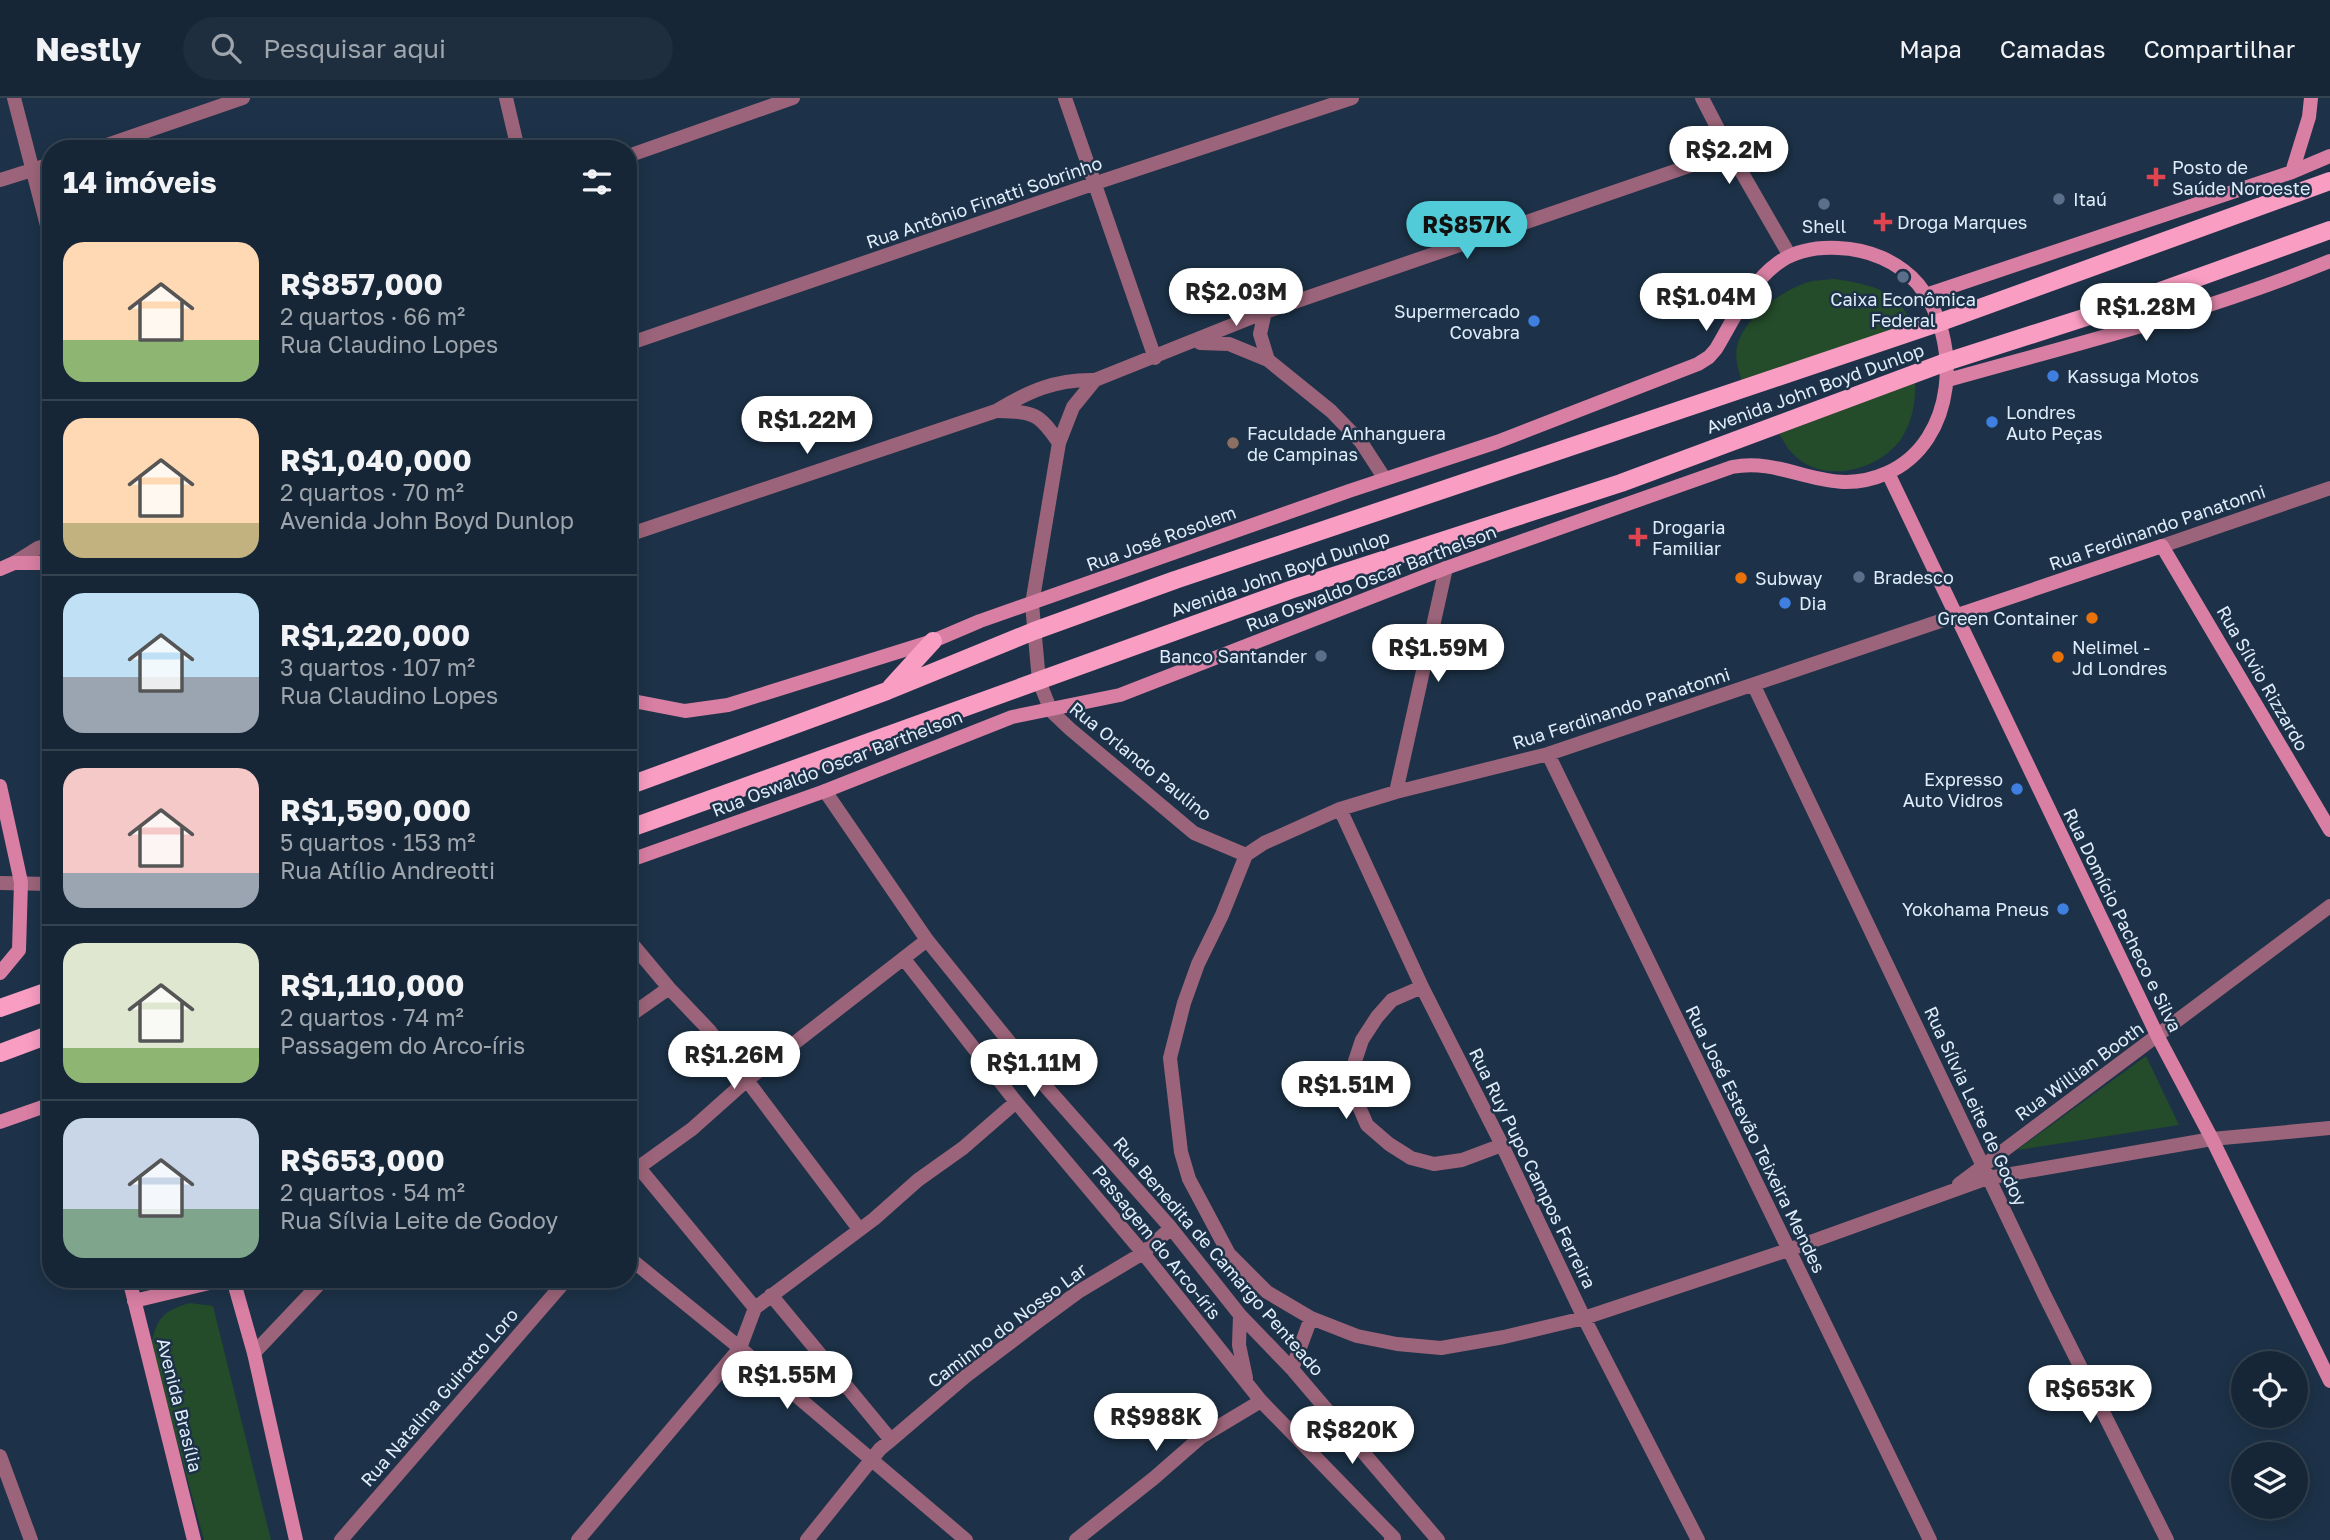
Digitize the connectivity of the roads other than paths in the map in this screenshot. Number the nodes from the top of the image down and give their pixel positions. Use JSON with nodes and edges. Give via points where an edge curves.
{"nodes":[{"id":1,"x":14,"y":98,"type":"edge"},
{"id":2,"x":243,"y":98,"type":"edge"},
{"id":3,"x":506,"y":98,"type":"edge"},
{"id":4,"x":793,"y":98,"type":"edge"},
{"id":5,"x":1065,"y":98,"type":"edge"},
{"id":6,"x":1352,"y":98,"type":"edge"},
{"id":7,"x":1702,"y":98,"type":"edge"},
{"id":8,"x":2311,"y":98,"type":"edge"},
{"id":9,"x":121,"y":140,"type":"edge"},
{"id":10,"x":516,"y":140,"type":"edge"},
{"id":11,"x":1730,"y":152,"type":"junction"},
{"id":12,"x":637,"y":153,"type":"edge"},
{"id":13,"x":2330,"y":156,"type":"edge"},
{"id":14,"x":42,"y":167,"type":"edge"},
{"id":15,"x":32,"y":171,"type":"junction"},
{"id":16,"x":2292,"y":172,"type":"junction"},
{"id":17,"x":0,"y":180,"type":"edge"},
{"id":18,"x":2330,"y":181,"type":"edge"},
{"id":19,"x":1096,"y":183,"type":"junction"},
{"id":20,"x":42,"y":208,"type":"edge"},
{"id":21,"x":2330,"y":230,"type":"edge"},
{"id":22,"x":1790,"y":256,"type":"junction"},
{"id":23,"x":2330,"y":261,"type":"edge"},
{"id":24,"x":1926,"y":295,"type":"junction"},
{"id":25,"x":1265,"y":312,"type":"junction"},
{"id":26,"x":1938,"y":323,"type":"junction"},
{"id":27,"x":637,"y":341,"type":"edge"},
{"id":28,"x":1194,"y":342,"type":"junction"},
{"id":29,"x":1155,"y":358,"type":"junction"},
{"id":30,"x":1268,"y":360,"type":"junction"},
{"id":31,"x":1699,"y":363,"type":"joint"},
{"id":32,"x":1947,"y":371,"type":"junction"},
{"id":33,"x":1094,"y":380,"type":"junction"},
{"id":34,"x":996,"y":411,"type":"junction"},
{"id":35,"x":1059,"y":443,"type":"junction"},
{"id":36,"x":1732,"y":467,"type":"joint"},
{"id":37,"x":1888,"y":472,"type":"junction"},
{"id":38,"x":1385,"y":479,"type":"junction"},
{"id":39,"x":2330,"y":488,"type":"edge"},
{"id":40,"x":637,"y":533,"type":"edge"},
{"id":41,"x":2162,"y":546,"type":"junction"},
{"id":42,"x":42,"y":547,"type":"edge"},
{"id":43,"x":14,"y":563,"type":"junction"},
{"id":44,"x":42,"y":563,"type":"edge"},
{"id":45,"x":1446,"y":568,"type":"junction"},
{"id":46,"x":0,"y":569,"type":"edge"},
{"id":47,"x":1032,"y":604,"type":"junction"},
{"id":48,"x":1955,"y":615,"type":"junction"},
{"id":49,"x":1034,"y":631,"type":"junction"},
{"id":50,"x":933,"y":640,"type":"junction"},
{"id":51,"x":1039,"y":681,"type":"junction"},
{"id":52,"x":1754,"y":685,"type":"junction"},
{"id":53,"x":887,"y":691,"type":"junction"},
{"id":54,"x":637,"y":702,"type":"edge"},
{"id":55,"x":1051,"y":711,"type":"junction"},
{"id":56,"x":1548,"y":754,"type":"junction"},
{"id":57,"x":637,"y":783,"type":"edge"},
{"id":58,"x":0,"y":786,"type":"edge"},
{"id":59,"x":825,"y":791,"type":"junction"},
{"id":60,"x":1396,"y":792,"type":"junction"},
{"id":61,"x":1339,"y":810,"type":"junction"},
{"id":62,"x":637,"y":826,"type":"edge"},
{"id":63,"x":2330,"y":830,"type":"edge"},
{"id":64,"x":1246,"y":855,"type":"junction"},
{"id":65,"x":637,"y":858,"type":"edge"},
{"id":66,"x":20,"y":882,"type":"junction"},
{"id":67,"x":0,"y":883,"type":"edge"},
{"id":68,"x":42,"y":883,"type":"edge"},
{"id":69,"x":2330,"y":906,"type":"edge"},
{"id":70,"x":927,"y":940,"type":"junction"},
{"id":71,"x":637,"y":950,"type":"edge"},
{"id":72,"x":904,"y":959,"type":"junction"},
{"id":73,"x":0,"y":973,"type":"edge"},
{"id":74,"x":1422,"y":987,"type":"junction"},
{"id":75,"x":669,"y":988,"type":"junction"},
{"id":76,"x":42,"y":993,"type":"edge"},
{"id":77,"x":0,"y":1009,"type":"edge"},
{"id":78,"x":637,"y":1011,"type":"edge"},
{"id":79,"x":42,"y":1037,"type":"edge"},
{"id":80,"x":2158,"y":1037,"type":"junction"},
{"id":81,"x":0,"y":1053,"type":"edge"},
{"id":82,"x":747,"y":1080,"type":"junction"},
{"id":83,"x":1016,"y":1102,"type":"junction"},
{"id":84,"x":42,"y":1107,"type":"edge"},
{"id":85,"x":0,"y":1122,"type":"edge"},
{"id":86,"x":2330,"y":1128,"type":"edge"},
{"id":87,"x":2212,"y":1139,"type":"junction"},
{"id":88,"x":1502,"y":1145,"type":"junction"},
{"id":89,"x":637,"y":1170,"type":"edge"},
{"id":90,"x":1986,"y":1171,"type":"junction"},
{"id":91,"x":637,"y":1175,"type":"edge"},
{"id":92,"x":1171,"y":1228,"type":"junction"},
{"id":93,"x":859,"y":1229,"type":"junction"},
{"id":94,"x":1788,"y":1250,"type":"junction"},
{"id":95,"x":1143,"y":1253,"type":"junction"},
{"id":96,"x":637,"y":1264,"type":"edge"},
{"id":97,"x":131,"y":1288,"type":"edge"},
{"id":98,"x":189,"y":1288,"type":"edge"},
{"id":99,"x":236,"y":1288,"type":"edge"},
{"id":100,"x":315,"y":1288,"type":"edge"},
{"id":101,"x":559,"y":1288,"type":"edge"},
{"id":102,"x":771,"y":1295,"type":"junction"},
{"id":103,"x":135,"y":1301,"type":"junction"},
{"id":104,"x":755,"y":1308,"type":"junction"},
{"id":105,"x":1240,"y":1315,"type":"junction"},
{"id":106,"x":1311,"y":1318,"type":"junction"},
{"id":107,"x":1584,"y":1318,"type":"junction"},
{"id":108,"x":740,"y":1348,"type":"junction"},
{"id":109,"x":254,"y":1353,"type":"junction"},
{"id":110,"x":1292,"y":1369,"type":"junction"},
{"id":111,"x":2330,"y":1381,"type":"edge"},
{"id":112,"x":1247,"y":1383,"type":"junction"},
{"id":113,"x":1261,"y":1401,"type":"junction"},
{"id":114,"x":891,"y":1440,"type":"junction"},
{"id":115,"x":0,"y":1456,"type":"edge"},
{"id":116,"x":871,"y":1460,"type":"junction"},
{"id":117,"x":1392,"y":1539,"type":"edge"},
{"id":118,"x":30,"y":1540,"type":"edge"},
{"id":119,"x":194,"y":1540,"type":"edge"},
{"id":120,"x":296,"y":1540,"type":"edge"},
{"id":121,"x":341,"y":1540,"type":"edge"},
{"id":122,"x":578,"y":1540,"type":"edge"},
{"id":123,"x":807,"y":1540,"type":"edge"},
{"id":124,"x":966,"y":1540,"type":"edge"},
{"id":125,"x":1076,"y":1540,"type":"edge"},
{"id":126,"x":1438,"y":1540,"type":"edge"},
{"id":127,"x":1698,"y":1540,"type":"edge"},
{"id":128,"x":1930,"y":1540,"type":"edge"},
{"id":129,"x":2166,"y":1540,"type":"edge"}],
"edges":[{"from":1,"to":15,"type":"street"},
{"from":2,"to":9,"type":"street"},
{"from":3,"to":10,"type":"street"},
{"from":4,"to":12,"type":"street"},
{"from":5,"to":19,"type":"street"},
{"from":6,"to":19,"type":"street","name":"Rua Antônio Finatti Sobrinho"},
{"from":7,"to":11,"type":"street"},
{"from":8,"to":16,"type":"street"},
{"from":11,"to":22,"type":"street"},
{"from":11,"to":25,"type":"street"},
{"from":13,"to":16,"type":"street"},
{"from":14,"to":15,"type":"street"},
{"from":15,"to":17,"type":"street"},
{"from":15,"to":20,"type":"street"},
{"from":16,"to":24,"type":"street"},
{"from":18,"to":26,"type":"main road","name":"Avenida John Boyd Dunlop"},
{"from":19,"to":27,"type":"street","name":"Rua Antônio Finatti Sobrinho"},
{"from":19,"to":29,"type":"street"},
{"from":21,"to":32,"type":"main road","name":"Avenida John Boyd Dunlop"},
{"from":22,"to":24,"type":"street","name":"Avenida John Boyd Dunlop","via":[[1823,248],[1864,251],[1899,267]]},
{"from":22,"to":31,"type":"street","name":"Avenida John Boyd Dunlop","via":[[1751,290],[1716,349]]},
{"from":23,"to":32,"type":"street","via":[[2164,320]]},
{"from":24,"to":26,"type":"street","name":"Avenida John Boyd Dunlop"},
{"from":25,"to":28,"type":"street"},
{"from":25,"to":30,"type":"street","via":[[1260,334]]},
{"from":26,"to":32,"type":"street","name":"Avenida John Boyd Dunlop"},
{"from":26,"to":49,"type":"main road","name":"Avenida John Boyd Dunlop"},
{"from":28,"to":29,"type":"street"},
{"from":28,"to":30,"type":"street","via":[[1229,344]]},
{"from":29,"to":33,"type":"street"},
{"from":30,"to":38,"type":"street","via":[[1331,411],[1361,442]]},
{"from":31,"to":38,"type":"street","name":"Rua José Rosolem","via":[[1497,442]]},
{"from":32,"to":37,"type":"street","name":"Avenida John Boyd Dunlop","via":[[1937,421],[1922,446]]},
{"from":32,"to":51,"type":"main road","name":"Avenida John Boyd Dunlop","via":[[1290,590]]},
{"from":33,"to":34,"type":"street","via":[[1069,380],[1025,394]]},
{"from":33,"to":35,"type":"street","via":[[1073,407]]},
{"from":34,"to":35,"type":"street","via":[[1023,411],[1044,420]]},
{"from":34,"to":40,"type":"street"},
{"from":35,"to":47,"type":"street"},
{"from":36,"to":37,"type":"street","name":"Avenida John Boyd Dunlop","via":[[1758,465],[1837,482],[1871,479]]},
{"from":36,"to":45,"type":"street","name":"Rua Oswaldo Oscar Barthelson"},
{"from":37,"to":48,"type":"street","name":"Rua Domício Pacheco e Silva"},
{"from":38,"to":47,"type":"street","name":"Rua José Rosolem"},
{"from":39,"to":41,"type":"street","name":"Rua Ferdinando Panatonni"},
{"from":41,"to":48,"type":"street","name":"Rua Ferdinando Panatonni"},
{"from":41,"to":63,"type":"street","name":"Rua Sílvio Rizzardo"},
{"from":42,"to":43,"type":"street"},
{"from":43,"to":44,"type":"street"},
{"from":43,"to":46,"type":"street"},
{"from":45,"to":55,"type":"street","name":"Rua Oswaldo Oscar Barthelson","via":[[1120,695]]},
{"from":45,"to":60,"type":"street"},
{"from":47,"to":49,"type":"street"},
{"from":47,"to":50,"type":"street","name":"Rua José Rosolem"},
{"from":48,"to":52,"type":"street","name":"Rua Ferdinando Panatonni"},
{"from":48,"to":80,"type":"street","name":"Rua Domício Pacheco e Silva"},
{"from":49,"to":51,"type":"street"},
{"from":49,"to":53,"type":"main road","name":"Avenida John Boyd Dunlop"},
{"from":50,"to":53,"type":"main road"},
{"from":50,"to":54,"type":"street","name":"Rua José Rosolem","via":[[728,705],[685,711]]},
{"from":51,"to":55,"type":"street"},
{"from":51,"to":62,"type":"main road","name":"Avenida John Boyd Dunlop"},
{"from":52,"to":56,"type":"street","name":"Rua Ferdinando Panatonni"},
{"from":52,"to":90,"type":"street","name":"Rua Sílvia Leite de Godoy"},
{"from":53,"to":57,"type":"main road","name":"Avenida John Boyd Dunlop"},
{"from":55,"to":59,"type":"street","name":"Rua Oswaldo Oscar Barthelson","via":[[1012,717]]},
{"from":55,"to":64,"type":"street","name":"Rua Orlando Paulino","via":[[1194,833]]},
{"from":56,"to":60,"type":"street","name":"Rua Ferdinando Panatonni"},
{"from":56,"to":94,"type":"street","name":"Rua José Estevão Teixeira Mendes"},
{"from":58,"to":66,"type":"street"},
{"from":59,"to":65,"type":"street","name":"Rua Oswaldo Oscar Barthelson"},
{"from":59,"to":70,"type":"street","name":"Rua Benedita de Camargo Penteado"},
{"from":60,"to":61,"type":"street","name":"Rua Ferdinando Panatonni"},
{"from":61,"to":64,"type":"street","name":"Rua Ferdinando Panatonni"},
{"from":61,"to":74,"type":"street","name":"Rua Ruy Pupo Campos Ferreira"},
{"from":64,"to":106,"type":"street","name":"Rua Willian Booth","via":[[1184,1003],[1170,1058],[1175,1119],[1189,1179],[1229,1254],[1267,1292]]},
{"from":66,"to":67,"type":"street"},
{"from":66,"to":68,"type":"street"},
{"from":66,"to":73,"type":"street","via":[[19,950]]},
{"from":69,"to":80,"type":"street","name":"Rua Willian Booth"},
{"from":70,"to":72,"type":"street"},
{"from":70,"to":92,"type":"street","name":"Rua Benedita de Camargo Penteado","via":[[1040,1080]]},
{"from":71,"to":75,"type":"street"},
{"from":72,"to":82,"type":"street"},
{"from":72,"to":83,"type":"street","name":"Passagem do Arco-íris"},
{"from":74,"to":88,"type":"street","name":"Rua Ruy Pupo Campos Ferreira"},
{"from":74,"to":88,"type":"street","via":[[1392,1000],[1362,1040],[1355,1061],[1354,1095],[1367,1125],[1411,1158],[1434,1164],[1462,1160]]},
{"from":75,"to":78,"type":"street"},
{"from":75,"to":82,"type":"street"},
{"from":76,"to":77,"type":"main road"},
{"from":79,"to":81,"type":"main road"},
{"from":80,"to":87,"type":"street","name":"Rua Domício Pacheco e Silva"},
{"from":80,"to":90,"type":"street","name":"Rua Willian Booth"},
{"from":82,"to":89,"type":"street"},
{"from":82,"to":93,"type":"street"},
{"from":83,"to":93,"type":"street"},
{"from":83,"to":95,"type":"street","name":"Passagem do Arco-íris"},
{"from":84,"to":85,"type":"street"},
{"from":86,"to":87,"type":"street"},
{"from":87,"to":90,"type":"street"},
{"from":87,"to":111,"type":"street","name":"Rua Domício Pacheco e Silva"},
{"from":88,"to":107,"type":"street","name":"Rua Ruy Pupo Campos Ferreira"},
{"from":90,"to":94,"type":"street","name":"Rua Willian Booth","via":[[1952,1190]]},
{"from":90,"to":129,"type":"street","name":"Rua Sílvia Leite de Godoy"},
{"from":91,"to":104,"type":"street"},
{"from":92,"to":95,"type":"street","name":"Caminho do Nosso Lar"},
{"from":92,"to":105,"type":"street","name":"Rua Benedita de Camargo Penteado"},
{"from":93,"to":102,"type":"street"},
{"from":94,"to":107,"type":"street","name":"Rua Willian Booth"},
{"from":94,"to":128,"type":"street","name":"Rua José Estevão Teixeira Mendes"},
{"from":95,"to":112,"type":"street","name":"Passagem do Arco-íris"},
{"from":95,"to":114,"type":"street","name":"Caminho do Nosso Lar","via":[[1032,1326]]},
{"from":96,"to":108,"type":"street"},
{"from":97,"to":103,"type":"street","name":"Avenida Brasília"},
{"from":98,"to":103,"type":"street"},
{"from":99,"to":109,"type":"street"},
{"from":100,"to":109,"type":"street"},
{"from":101,"to":121,"type":"street","name":"Rua Natalina Guirotto Loro"},
{"from":102,"to":104,"type":"street"},
{"from":102,"to":114,"type":"street"},
{"from":103,"to":119,"type":"street","name":"Avenida Brasília"},
{"from":104,"to":108,"type":"street"},
{"from":105,"to":110,"type":"street","name":"Rua Benedita de Camargo Penteado"},
{"from":105,"to":112,"type":"street","via":[[1239,1345]]},
{"from":106,"to":107,"type":"street","name":"Rua Willian Booth","via":[[1357,1336],[1441,1348]]},
{"from":106,"to":110,"type":"street"},
{"from":107,"to":127,"type":"street","name":"Rua Ruy Pupo Campos Ferreira"},
{"from":108,"to":116,"type":"street"},
{"from":108,"to":122,"type":"street"},
{"from":109,"to":120,"type":"street"},
{"from":110,"to":126,"type":"street","name":"Rua Benedita de Camargo Penteado"},
{"from":112,"to":113,"type":"street","name":"Passagem do Arco-íris"},
{"from":113,"to":117,"type":"street","name":"Passagem do Arco-íris"},
{"from":113,"to":125,"type":"street","via":[[1201,1437]]},
{"from":114,"to":116,"type":"street","name":"Caminho do Nosso Lar"},
{"from":115,"to":118,"type":"street"},
{"from":116,"to":123,"type":"street","name":"Caminho do Nosso Lar"},
{"from":116,"to":124,"type":"street"}]}
